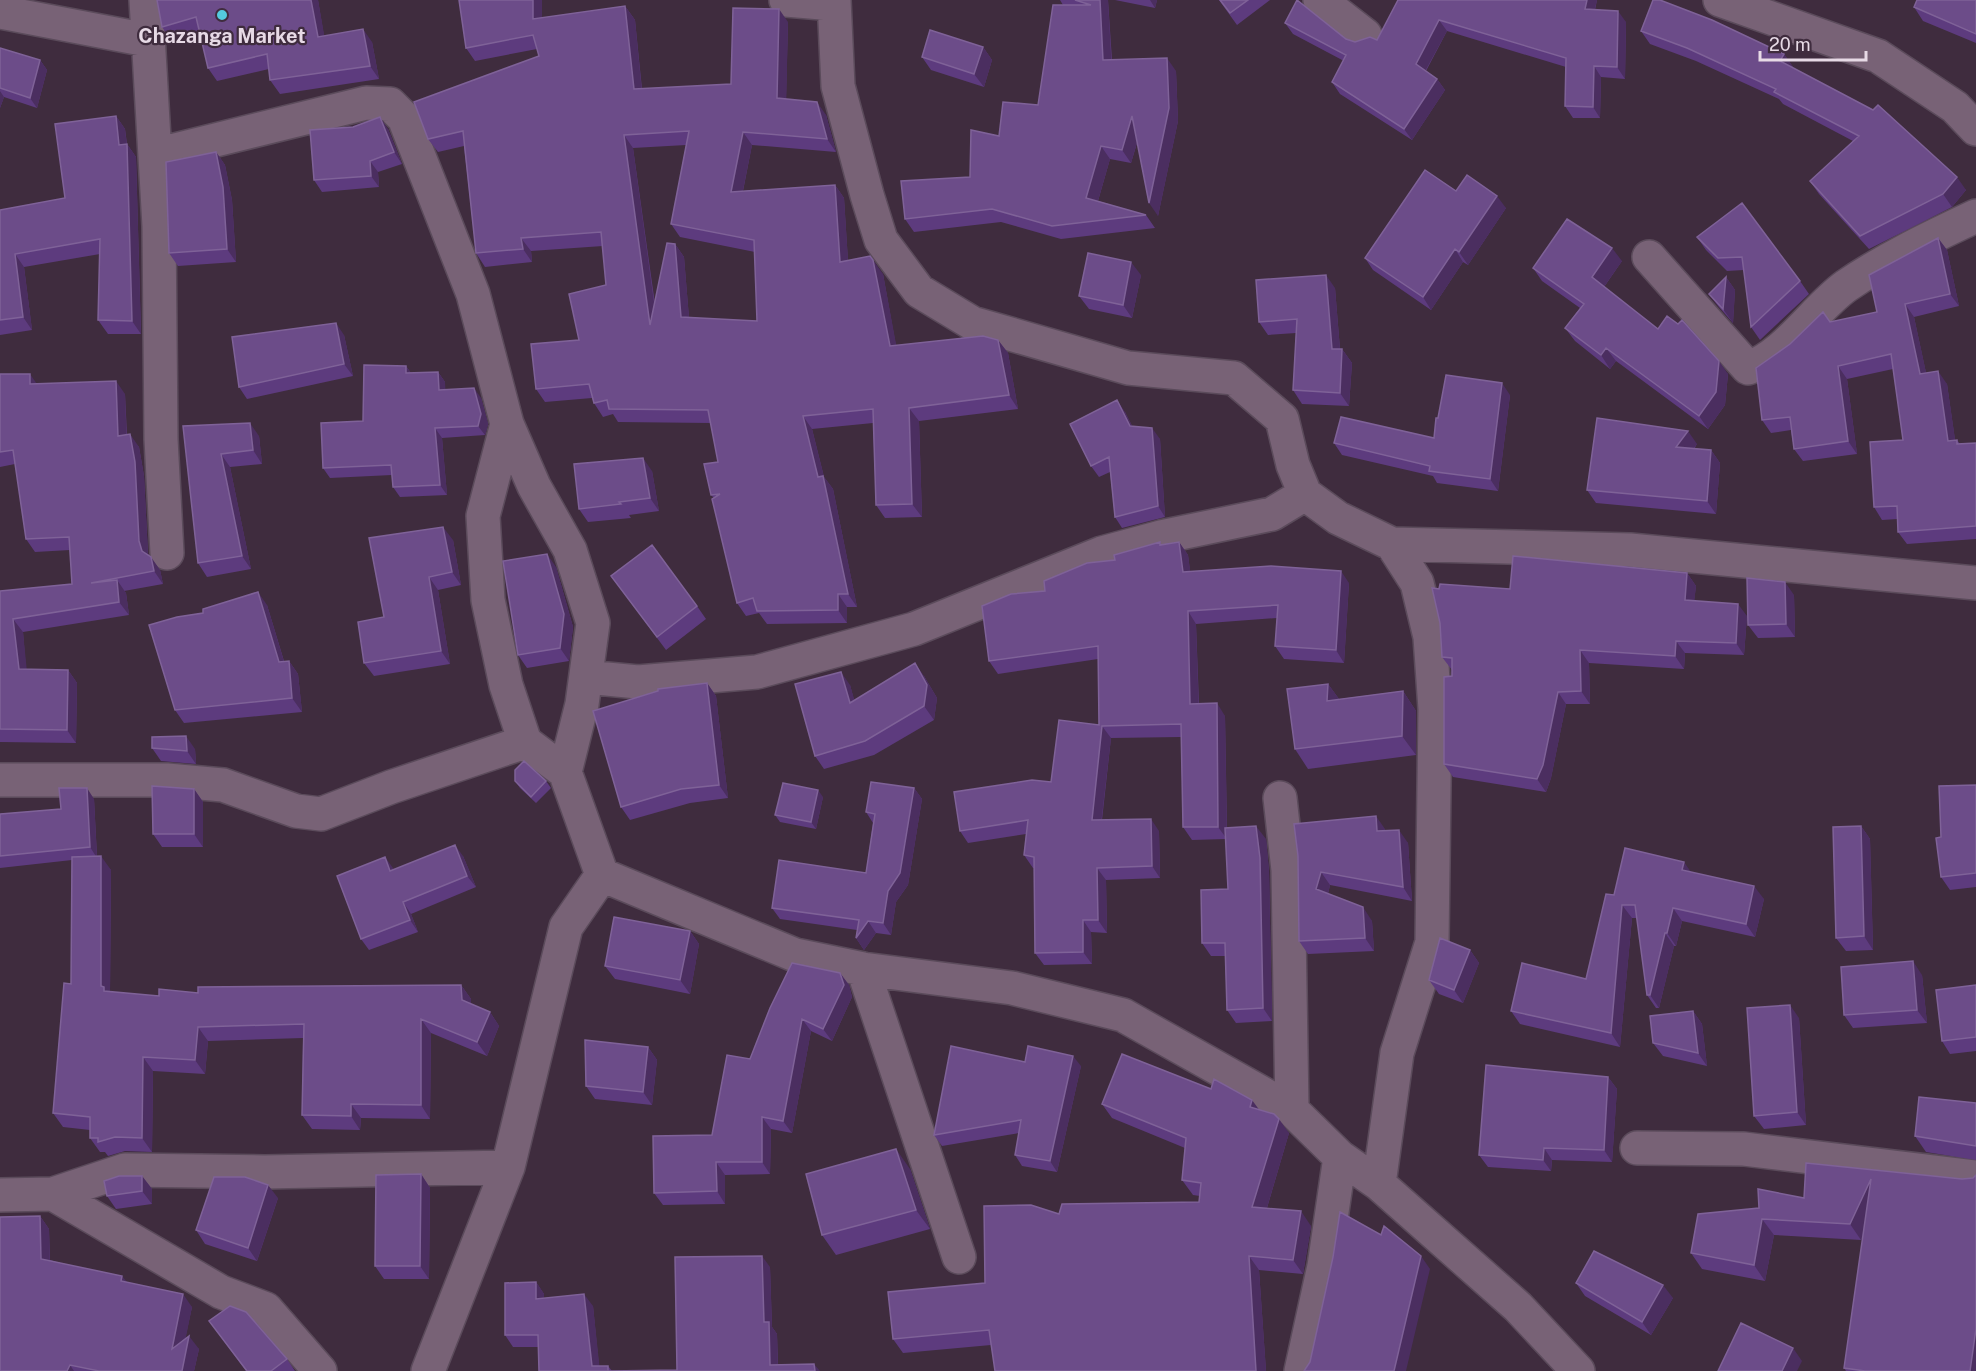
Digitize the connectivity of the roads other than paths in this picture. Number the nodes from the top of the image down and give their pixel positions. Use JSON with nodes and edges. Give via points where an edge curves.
{"nodes":[{"id":1,"x":146,"y":0,"type":"edge"},
{"id":2,"x":786,"y":0,"type":"edge"},
{"id":3,"x":1320,"y":0,"type":"edge"},
{"id":4,"x":1720,"y":0,"type":"edge"},
{"id":5,"x":834,"y":2,"type":"edge"},
{"id":6,"x":0,"y":12,"type":"edge"},
{"id":7,"x":1365,"y":35,"type":"dead end"},
{"id":8,"x":147,"y":40,"type":"junction"},
{"id":9,"x":1969,"y":114,"type":"edge"},
{"id":10,"x":155,"y":155,"type":"junction"},
{"id":11,"x":1976,"y":216,"type":"edge"},
{"id":12,"x":1649,"y":257,"type":"dead end"},
{"id":13,"x":507,"y":424,"type":"junction"},
{"id":14,"x":1305,"y":494,"type":"junction"},
{"id":15,"x":1392,"y":544,"type":"junction"},
{"id":16,"x":167,"y":553,"type":"dead end"},
{"id":17,"x":1976,"y":583,"type":"edge"},
{"id":18,"x":586,"y":677,"type":"junction"},
{"id":19,"x":525,"y":742,"type":"junction"},
{"id":20,"x":565,"y":772,"type":"junction"},
{"id":21,"x":0,"y":780,"type":"edge"},
{"id":22,"x":1280,"y":798,"type":"dead end"},
{"id":23,"x":602,"y":875,"type":"junction"},
{"id":24,"x":863,"y":969,"type":"junction"},
{"id":25,"x":1292,"y":1110,"type":"junction"},
{"id":26,"x":1636,"y":1148,"type":"dead end"},
{"id":27,"x":1340,"y":1157,"type":"junction"},
{"id":28,"x":508,"y":1167,"type":"junction"},
{"id":29,"x":1976,"y":1177,"type":"edge"},
{"id":30,"x":1379,"y":1184,"type":"junction"},
{"id":31,"x":53,"y":1194,"type":"junction"},
{"id":32,"x":0,"y":1195,"type":"edge"},
{"id":33,"x":959,"y":1257,"type":"dead end"},
{"id":34,"x":320,"y":1371,"type":"edge"},
{"id":35,"x":428,"y":1371,"type":"edge"},
{"id":36,"x":1300,"y":1371,"type":"edge"},
{"id":37,"x":1578,"y":1371,"type":"edge"}],
"edges":[{"from":1,"to":8,"type":"street"},
{"from":2,"to":5,"type":"street"},
{"from":3,"to":7,"type":"street"},
{"from":4,"to":9,"type":"street","via":[[1878,56]]},
{"from":5,"to":14,"type":"street","via":[[838,86],[867,195],[881,240],[919,291],[972,323],[1128,368],[1234,378],[1282,419]]},
{"from":6,"to":8,"type":"street"},
{"from":8,"to":10,"type":"street"},
{"from":10,"to":13,"type":"street","via":[[366,104],[390,104],[404,118],[473,294]]},
{"from":10,"to":16,"type":"street"},
{"from":11,"to":12,"type":"street","via":[[1915,245],[1845,287],[1759,365],[1748,368]]},
{"from":13,"to":18,"type":"street","via":[[534,486],[570,550],[593,622]]},
{"from":13,"to":19,"type":"street","via":[[483,516],[488,600],[506,685]]},
{"from":14,"to":15,"type":"street","via":[[1338,518]]},
{"from":14,"to":18,"type":"street","via":[[1272,514],[1102,553],[914,629],[757,672],[638,682]]},
{"from":15,"to":17,"type":"street","via":[[1630,550]]},
{"from":15,"to":30,"type":"street","via":[[1417,583],[1430,637],[1435,709],[1432,942],[1397,1053]]},
{"from":18,"to":20,"type":"street"},
{"from":19,"to":20,"type":"street"},
{"from":19,"to":21,"type":"street","via":[[321,814],[296,811],[223,785],[166,780]]},
{"from":20,"to":23,"type":"street"},
{"from":22,"to":25,"type":"street","via":[[1288,870]]},
{"from":23,"to":24,"type":"street","via":[[795,955]]},
{"from":23,"to":28,"type":"street","via":[[566,927]]},
{"from":24,"to":25,"type":"street","via":[[1012,988],[1124,1015]]},
{"from":24,"to":33,"type":"street"},
{"from":25,"to":27,"type":"street"},
{"from":26,"to":29,"type":"street","via":[[1744,1149]]},
{"from":27,"to":30,"type":"street"},
{"from":27,"to":36,"type":"street","via":[[1324,1266]]},
{"from":28,"to":31,"type":"street","via":[[265,1172],[125,1170]]},
{"from":28,"to":35,"type":"street"},
{"from":30,"to":37,"type":"street","via":[[1518,1307]]},
{"from":31,"to":32,"type":"street"},
{"from":31,"to":34,"type":"street","via":[[221,1292],[266,1309]]}]}
